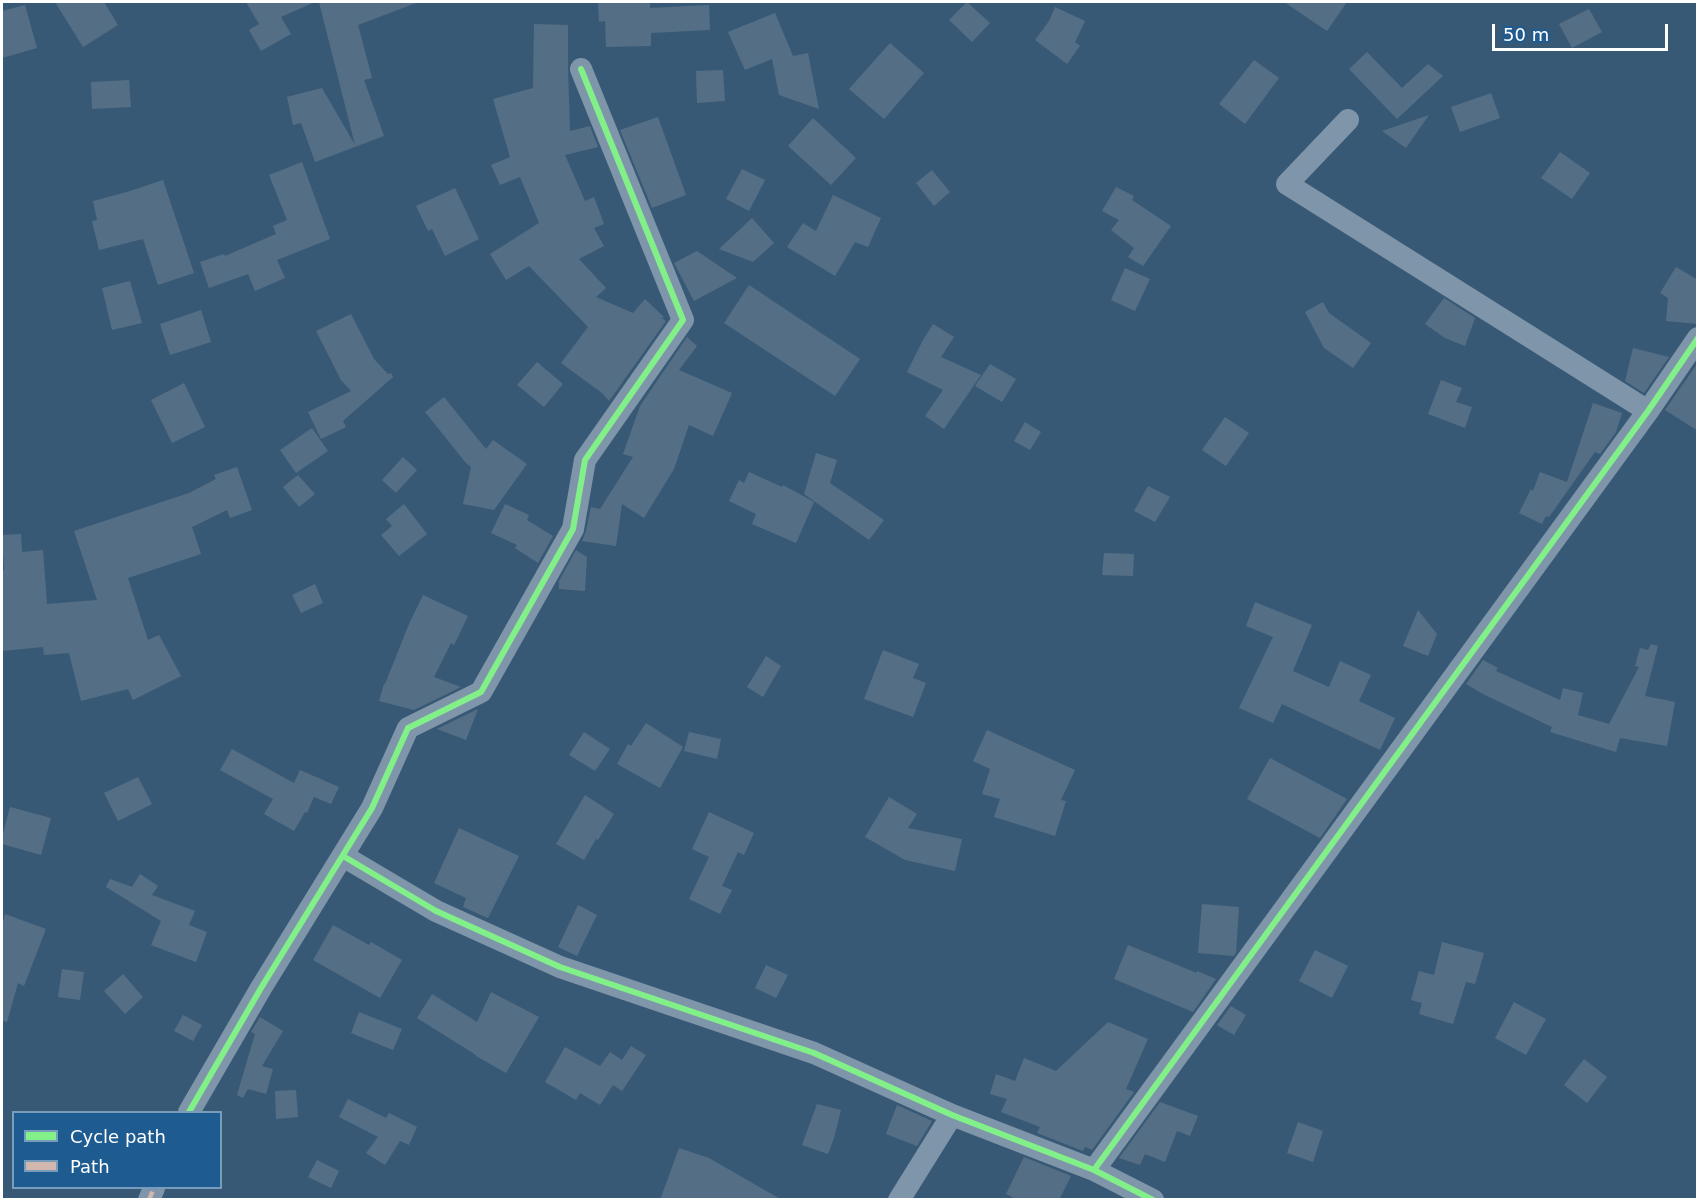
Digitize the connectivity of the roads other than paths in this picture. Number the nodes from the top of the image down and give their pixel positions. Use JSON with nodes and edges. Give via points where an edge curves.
{"nodes":[{"id":1,"x":581,"y":69,"type":"dead end"},
{"id":2,"x":1348,"y":120,"type":"dead end"},
{"id":3,"x":1698,"y":339,"type":"edge"},
{"id":4,"x":1648,"y":411,"type":"junction"},
{"id":5,"x":343,"y":856,"type":"junction"},
{"id":6,"x":190,"y":1111,"type":"edge"},
{"id":7,"x":952,"y":1115,"type":"junction"},
{"id":8,"x":1094,"y":1170,"type":"junction"},
{"id":9,"x":899,"y":1200,"type":"edge"},
{"id":10,"x":1153,"y":1200,"type":"edge"}],
"edges":[{"from":1,"to":5,"type":"street","via":[[683,320],[585,460],[573,529],[481,692],[408,728],[372,808]]},
{"from":2,"to":4,"type":"street","via":[[1287,184]]},
{"from":3,"to":4,"type":"street"},
{"from":4,"to":8,"type":"street"},
{"from":5,"to":6,"type":"street"},
{"from":5,"to":7,"type":"street","via":[[436,911],[560,967],[814,1053]]},
{"from":7,"to":8,"type":"street"},
{"from":7,"to":9,"type":"street"},
{"from":8,"to":10,"type":"street"}]}
